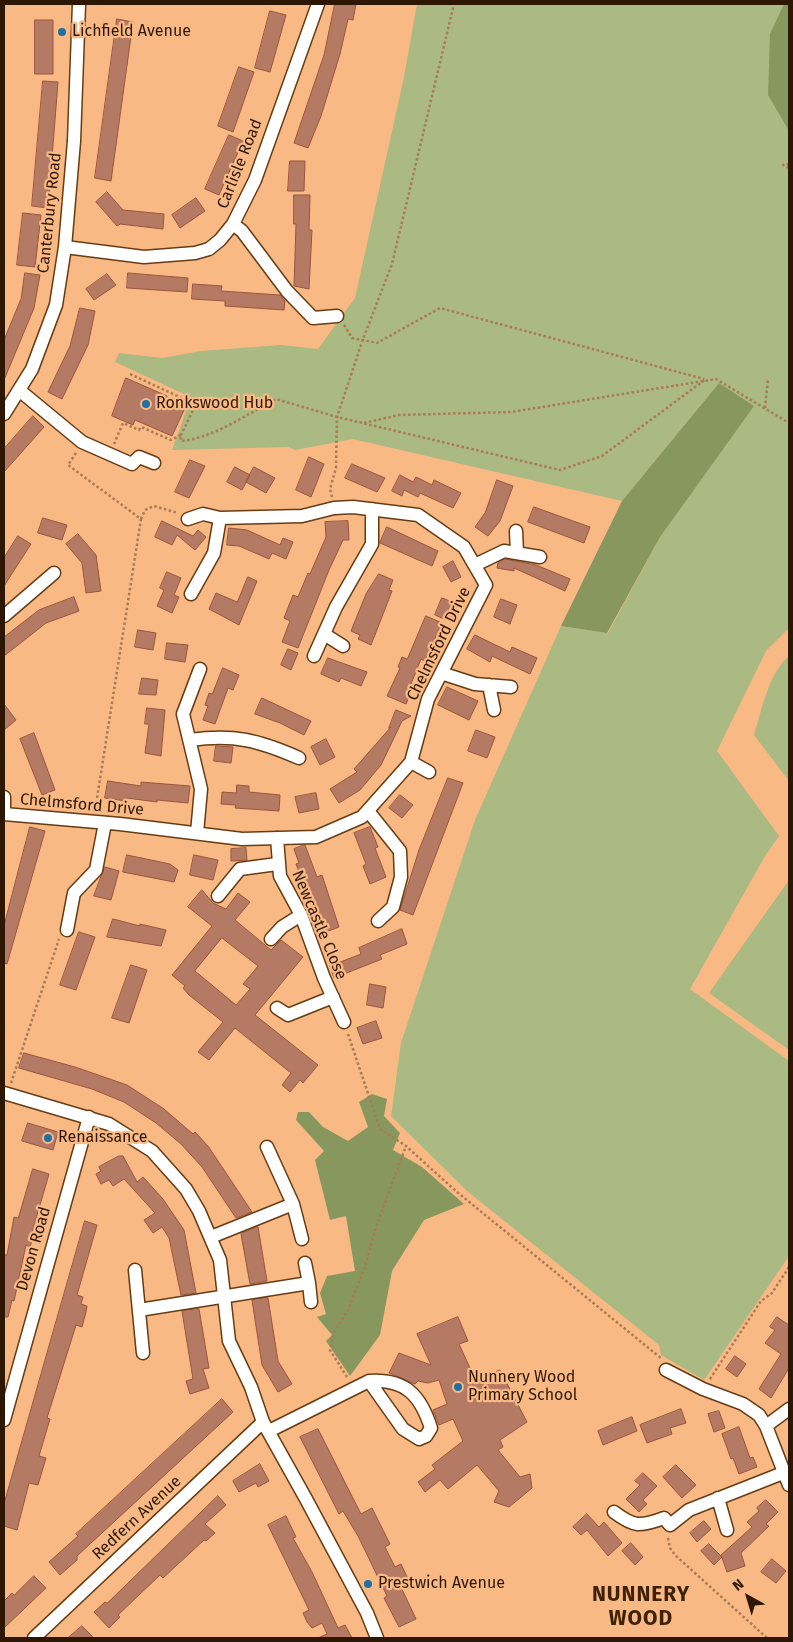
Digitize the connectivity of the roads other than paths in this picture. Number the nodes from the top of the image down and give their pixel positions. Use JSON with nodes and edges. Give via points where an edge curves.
{"nodes":[{"id":1,"x":79,"y":4,"type":"edge"},
{"id":2,"x":318,"y":4,"type":"edge"},
{"id":3,"x":233,"y":224,"type":"junction"},
{"id":4,"x":65,"y":247,"type":"junction"},
{"id":5,"x":337,"y":316,"type":"road end"},
{"id":6,"x":19,"y":390,"type":"junction"},
{"id":7,"x":4,"y":414,"type":"edge"},
{"id":8,"x":154,"y":463,"type":"dead end"},
{"id":9,"x":372,"y":509,"type":"junction"},
{"id":10,"x":220,"y":518,"type":"junction"},
{"id":11,"x":188,"y":519,"type":"road end"},
{"id":12,"x":516,"y":531,"type":"dead end"},
{"id":13,"x":517,"y":554,"type":"junction"},
{"id":14,"x":540,"y":557,"type":"dead end"},
{"id":15,"x":474,"y":565,"type":"junction"},
{"id":16,"x":54,"y":573,"type":"dead end"},
{"id":17,"x":191,"y":594,"type":"dead end"},
{"id":18,"x":4,"y":616,"type":"edge"},
{"id":19,"x":324,"y":634,"type":"junction"},
{"id":20,"x":343,"y":646,"type":"dead end"},
{"id":21,"x":314,"y":656,"type":"dead end"},
{"id":22,"x":200,"y":669,"type":"dead end"},
{"id":23,"x":441,"y":673,"type":"junction"},
{"id":24,"x":489,"y":685,"type":"junction"},
{"id":25,"x":511,"y":687,"type":"dead end"},
{"id":26,"x":494,"y":710,"type":"dead end"},
{"id":27,"x":190,"y":740,"type":"junction"},
{"id":28,"x":298,"y":758,"type":"dead end"},
{"id":29,"x":410,"y":762,"type":"junction"},
{"id":30,"x":429,"y":772,"type":"dead end"},
{"id":31,"x":4,"y":798,"type":"edge"},
{"id":32,"x":368,"y":811,"type":"junction"},
{"id":33,"x":4,"y":812,"type":"edge"},
{"id":34,"x":99,"y":822,"type":"junction"},
{"id":35,"x":197,"y":833,"type":"junction"},
{"id":36,"x":277,"y":838,"type":"junction"},
{"id":37,"x":277,"y":864,"type":"junction"},
{"id":38,"x":218,"y":896,"type":"dead end"},
{"id":39,"x":301,"y":914,"type":"junction"},
{"id":40,"x":378,"y":921,"type":"dead end"},
{"id":41,"x":64,"y":930,"type":"road end"},
{"id":42,"x":271,"y":940,"type":"dead end"},
{"id":43,"x":332,"y":997,"type":"junction"},
{"id":44,"x":277,"y":1008,"type":"dead end"},
{"id":45,"x":344,"y":1022,"type":"road end"},
{"id":46,"x":6,"y":1094,"type":"edge"},
{"id":47,"x":89,"y":1117,"type":"junction"},
{"id":48,"x":267,"y":1147,"type":"dead end"},
{"id":49,"x":293,"y":1204,"type":"junction"},
{"id":50,"x":211,"y":1237,"type":"junction"},
{"id":51,"x":302,"y":1239,"type":"dead end"},
{"id":52,"x":305,"y":1263,"type":"dead end"},
{"id":53,"x":135,"y":1270,"type":"dead end"},
{"id":54,"x":309,"y":1283,"type":"junction"},
{"id":55,"x":224,"y":1296,"type":"junction"},
{"id":56,"x":311,"y":1302,"type":"dead end"},
{"id":57,"x":139,"y":1310,"type":"junction"},
{"id":58,"x":143,"y":1353,"type":"dead end"},
{"id":59,"x":666,"y":1370,"type":"road end"},
{"id":60,"x":369,"y":1381,"type":"junction"},
{"id":61,"x":789,"y":1410,"type":"edge"},
{"id":62,"x":4,"y":1420,"type":"edge"},
{"id":63,"x":266,"y":1426,"type":"junction"},
{"id":64,"x":766,"y":1426,"type":"junction"},
{"id":65,"x":783,"y":1473,"type":"junction"},
{"id":66,"x":789,"y":1485,"type":"edge"},
{"id":67,"x":718,"y":1498,"type":"junction"},
{"id":68,"x":614,"y":1512,"type":"dead end"},
{"id":69,"x":727,"y":1530,"type":"dead end"},
{"id":70,"x":34,"y":1638,"type":"edge"},
{"id":71,"x":378,"y":1638,"type":"edge"}],
"edges":[{"from":1,"to":4,"type":"street","name":"Canterbury Road","via":[[74,141]]},
{"from":2,"to":3,"type":"street","name":"Carlisle Road","via":[[255,180]]},
{"from":3,"to":4,"type":"street","name":"Carlisle Road","via":[[210,249],[195,253],[144,257]]},
{"from":3,"to":5,"type":"street","via":[[313,318]]},
{"from":4,"to":6,"type":"street","name":"Canterbury Road","via":[[56,305],[32,369]]},
{"from":6,"to":7,"type":"street","name":"Canterbury Road"},
{"from":6,"to":8,"type":"street","via":[[82,442],[132,464],[139,457]]},
{"from":9,"to":10,"type":"street","name":"Chelmsford Drive","via":[[334,508],[302,516]]},
{"from":9,"to":15,"type":"street","name":"Chelmsford Drive","via":[[418,515],[464,547]]},
{"from":9,"to":19,"type":"street","via":[[372,544]]},
{"from":10,"to":11,"type":"street","name":"Chelmsford Drive","via":[[203,514]]},
{"from":10,"to":17,"type":"street","via":[[214,552]]},
{"from":12,"to":13,"type":"street"},
{"from":13,"to":14,"type":"street"},
{"from":13,"to":15,"type":"street","via":[[504,552]]},
{"from":15,"to":23,"type":"street","name":"Chelmsford Drive","via":[[486,584]]},
{"from":16,"to":18,"type":"street"},
{"from":19,"to":20,"type":"street"},
{"from":19,"to":21,"type":"street"},
{"from":22,"to":27,"type":"street","via":[[183,714]]},
{"from":23,"to":24,"type":"street","via":[[474,684]]},
{"from":23,"to":29,"type":"street","name":"Chelmsford Drive","via":[[428,699]]},
{"from":24,"to":25,"type":"street"},
{"from":24,"to":26,"type":"street"},
{"from":27,"to":28,"type":"street","via":[[215,736],[262,742]]},
{"from":27,"to":35,"type":"street","via":[[201,789]]},
{"from":29,"to":30,"type":"street"},
{"from":29,"to":32,"type":"street","name":"Chelmsford Drive"},
{"from":31,"to":33,"type":"street"},
{"from":32,"to":36,"type":"street","name":"Chelmsford Drive","via":[[362,817],[316,837]]},
{"from":32,"to":40,"type":"street","via":[[400,851],[401,877],[393,907]]},
{"from":33,"to":34,"type":"street","name":"Chelmsford Drive"},
{"from":34,"to":35,"type":"street","name":"Chelmsford Drive"},
{"from":34,"to":41,"type":"street","via":[[96,870],[74,893]]},
{"from":35,"to":36,"type":"street","name":"Chelmsford Drive"},
{"from":36,"to":37,"type":"street","name":"Newcastle Close"},
{"from":37,"to":38,"type":"street","via":[[240,869]]},
{"from":37,"to":39,"type":"street","name":"Newcastle Close"},
{"from":39,"to":42,"type":"street","via":[[282,927]]},
{"from":39,"to":43,"type":"street","name":"Newcastle Close"},
{"from":43,"to":44,"type":"street","via":[[288,1014]]},
{"from":43,"to":45,"type":"street","name":"Newcastle Close"},
{"from":46,"to":47,"type":"street"},
{"from":47,"to":50,"type":"street","via":[[129,1135],[168,1166],[194,1203]]},
{"from":47,"to":62,"type":"street","name":"Devon Road"},
{"from":48,"to":49,"type":"street"},
{"from":49,"to":50,"type":"street"},
{"from":49,"to":51,"type":"street"},
{"from":50,"to":55,"type":"street","via":[[220,1260]]},
{"from":52,"to":54,"type":"street"},
{"from":53,"to":57,"type":"street"},
{"from":54,"to":55,"type":"street"},
{"from":54,"to":56,"type":"street"},
{"from":55,"to":57,"type":"street"},
{"from":55,"to":63,"type":"street","via":[[229,1341]]},
{"from":57,"to":58,"type":"street"},
{"from":59,"to":64,"type":"street","via":[[751,1408]]},
{"from":60,"to":60,"type":"street","via":[[403,1429],[419,1439],[426,1436],[431,1428],[415,1395],[402,1385],[387,1380]]},
{"from":60,"to":63,"type":"street","name":"Redfern Avenue"},
{"from":61,"to":64,"type":"street"},
{"from":63,"to":70,"type":"street","name":"Redfern Avenue"},
{"from":63,"to":71,"type":"street"},
{"from":64,"to":65,"type":"street"},
{"from":65,"to":66,"type":"street"},
{"from":65,"to":67,"type":"street"},
{"from":67,"to":68,"type":"street","via":[[667,1522],[645,1525],[630,1524]]},
{"from":67,"to":69,"type":"street"}]}
